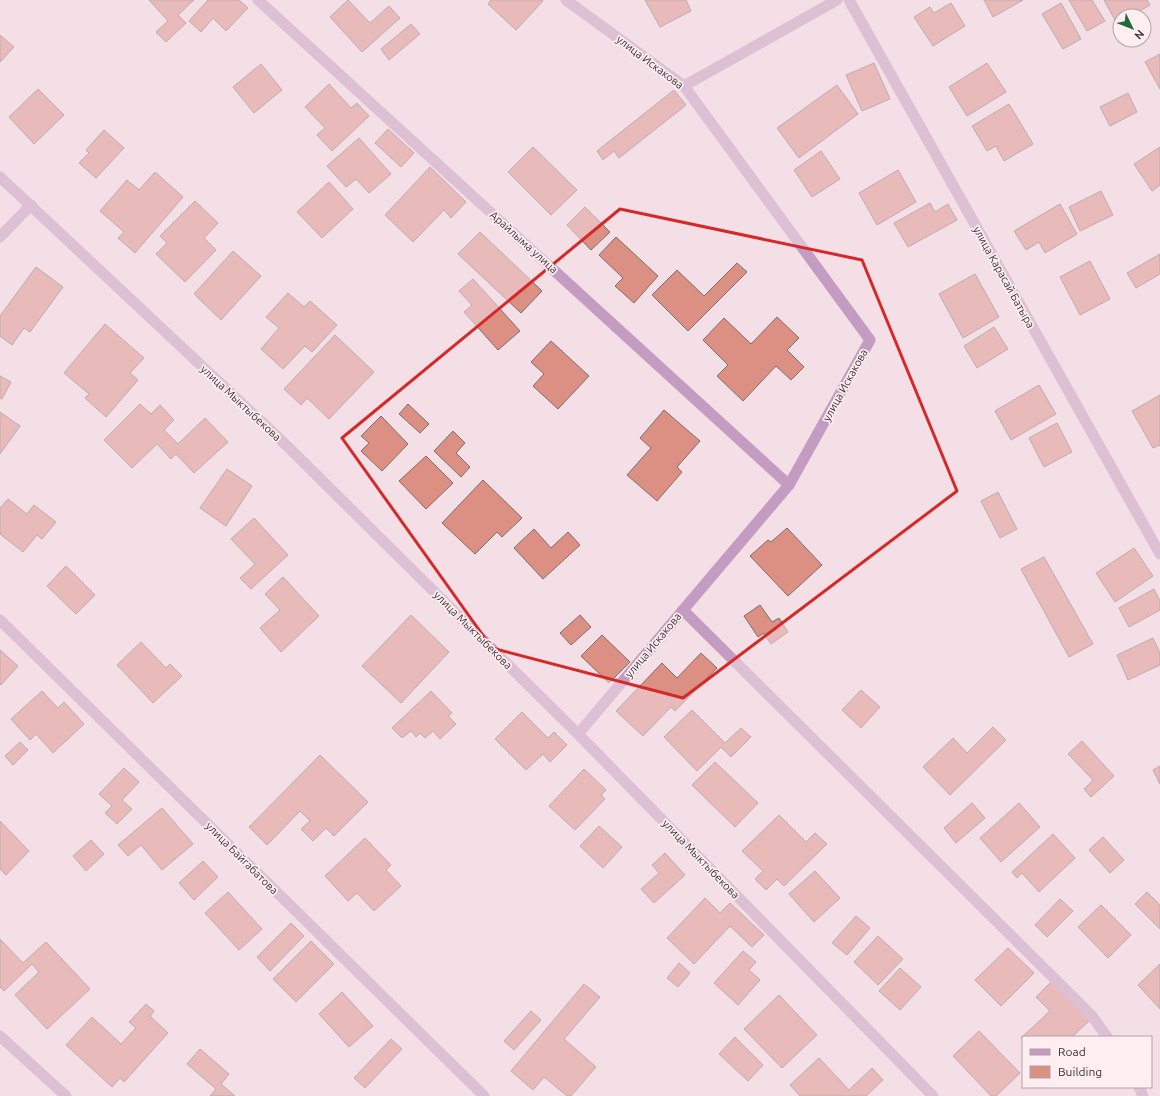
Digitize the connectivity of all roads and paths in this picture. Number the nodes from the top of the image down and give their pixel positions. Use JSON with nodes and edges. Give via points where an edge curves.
{"nodes":[{"id":1,"x":258,"y":0,"type":"edge"},
{"id":2,"x":566,"y":0,"type":"edge"},
{"id":3,"x":837,"y":0,"type":"edge"},
{"id":4,"x":849,"y":0,"type":"edge"},
{"id":5,"x":684,"y":86,"type":"junction"},
{"id":6,"x":0,"y":177,"type":"edge"},
{"id":7,"x":31,"y":205,"type":"junction"},
{"id":8,"x":0,"y":237,"type":"edge"},
{"id":9,"x":790,"y":485,"type":"junction"},
{"id":10,"x":1160,"y":554,"type":"edge"},
{"id":11,"x":683,"y":610,"type":"junction"},
{"id":12,"x":0,"y":620,"type":"edge"},
{"id":13,"x":578,"y":734,"type":"junction"},
{"id":14,"x":0,"y":1036,"type":"edge"},
{"id":15,"x":1106,"y":1036,"type":"edge"},
{"id":16,"x":66,"y":1096,"type":"edge"},
{"id":17,"x":484,"y":1096,"type":"edge"},
{"id":18,"x":933,"y":1096,"type":"edge"}],
"edges":[{"from":1,"to":9,"type":"street","name":"Арайлыма улица"},
{"from":2,"to":5,"type":"street","name":"улица Искакова"},
{"from":3,"to":5,"type":"street"},
{"from":4,"to":10,"type":"street","name":"улица Карасай Батыра"},
{"from":5,"to":9,"type":"street","name":"улица Искакова","via":[[870,340]]},
{"from":6,"to":7,"type":"street","name":"улица Мыктыбекова"},
{"from":7,"to":8,"type":"street"},
{"from":7,"to":13,"type":"street","name":"улица Мыктыбекова","via":[[282,441]]},
{"from":9,"to":11,"type":"street","name":"улица Искакова"},
{"from":11,"to":13,"type":"street","name":"улица Искакова"},
{"from":11,"to":15,"type":"street","via":[[1092,1016]]},
{"from":12,"to":17,"type":"street","name":"улица Байгабатова"},
{"from":13,"to":18,"type":"street","name":"улица Мыктыбекова"},
{"from":14,"to":16,"type":"street"}]}
